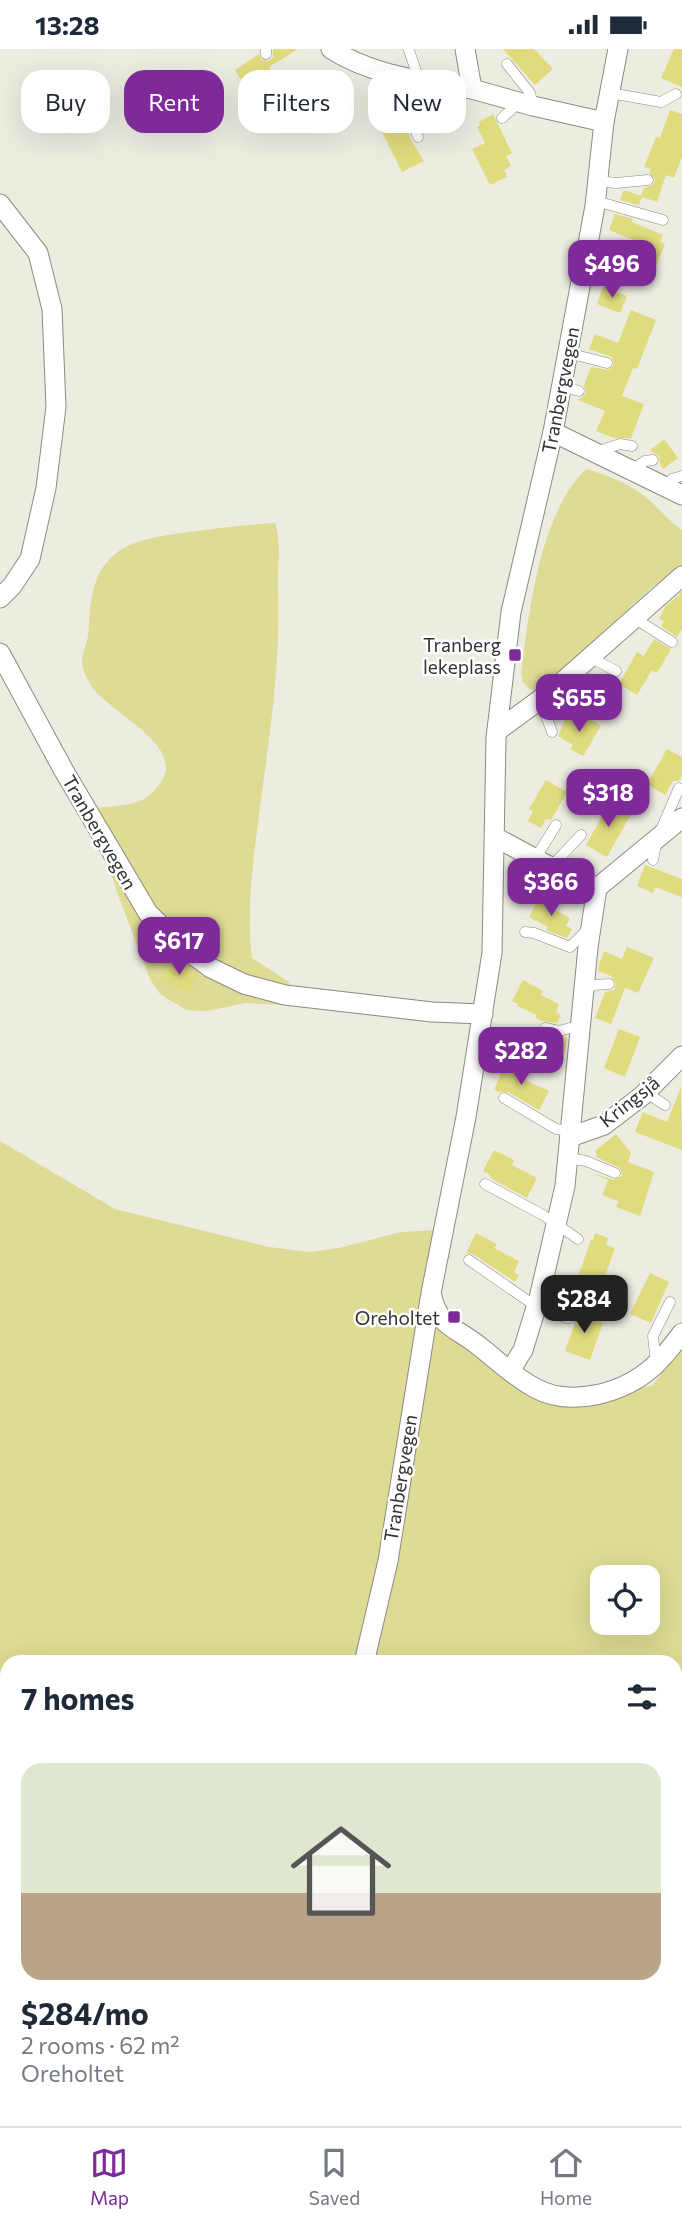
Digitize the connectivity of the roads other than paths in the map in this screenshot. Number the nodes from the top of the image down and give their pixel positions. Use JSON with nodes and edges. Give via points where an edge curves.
{"nodes":[{"id":1,"x":331,"y":49,"type":"edge"},
{"id":2,"x":465,"y":49,"type":"edge"},
{"id":3,"x":618,"y":49,"type":"edge"},
{"id":4,"x":409,"y":50,"type":"edge"},
{"id":5,"x":507,"y":64,"type":"dead end"},
{"id":6,"x":376,"y":70,"type":"edge"},
{"id":7,"x":415,"y":70,"type":"edge"},
{"id":8,"x":466,"y":88,"type":"edge"},
{"id":9,"x":472,"y":89,"type":"junction"},
{"id":10,"x":610,"y":93,"type":"junction"},
{"id":11,"x":676,"y":94,"type":"dead end"},
{"id":12,"x":524,"y":104,"type":"junction"},
{"id":13,"x":502,"y":118,"type":"dead end"},
{"id":14,"x":604,"y":121,"type":"junction"},
{"id":15,"x":416,"y":133,"type":"edge"},
{"id":16,"x":418,"y":137,"type":"dead end"},
{"id":17,"x":648,"y":180,"type":"dead end"},
{"id":18,"x":598,"y":181,"type":"junction"},
{"id":19,"x":596,"y":201,"type":"junction"},
{"id":20,"x":0,"y":204,"type":"edge"},
{"id":21,"x":663,"y":220,"type":"dead end"},
{"id":22,"x":585,"y":262,"type":"junction"},
{"id":23,"x":635,"y":278,"type":"dead end"},
{"id":24,"x":568,"y":353,"type":"junction"},
{"id":25,"x":607,"y":363,"type":"dead end"},
{"id":26,"x":553,"y":432,"type":"junction"},
{"id":27,"x":632,"y":446,"type":"dead end"},
{"id":28,"x":595,"y":453,"type":"junction"},
{"id":29,"x":653,"y":460,"type":"dead end"},
{"id":30,"x":631,"y":470,"type":"junction"},
{"id":31,"x":682,"y":476,"type":"edge"},
{"id":32,"x":673,"y":491,"type":"edge"},
{"id":33,"x":682,"y":576,"type":"edge"},
{"id":34,"x":0,"y":598,"type":"edge"},
{"id":35,"x":633,"y":618,"type":"junction"},
{"id":36,"x":672,"y":642,"type":"dead end"},
{"id":37,"x":0,"y":653,"type":"edge"},
{"id":38,"x":590,"y":657,"type":"junction"},
{"id":39,"x":616,"y":671,"type":"dead end"},
{"id":40,"x":536,"y":703,"type":"junction"},
{"id":41,"x":497,"y":731,"type":"junction"},
{"id":42,"x":552,"y":732,"type":"dead end"},
{"id":43,"x":679,"y":788,"type":"dead end"},
{"id":44,"x":682,"y":818,"type":"edge"},
{"id":45,"x":556,"y":825,"type":"dead end"},
{"id":46,"x":581,"y":835,"type":"dead end"},
{"id":47,"x":495,"y":837,"type":"junction"},
{"id":48,"x":657,"y":839,"type":"junction"},
{"id":49,"x":653,"y":860,"type":"dead end"},
{"id":50,"x":543,"y":863,"type":"junction"},
{"id":51,"x":597,"y":888,"type":"junction"},
{"id":52,"x":592,"y":926,"type":"junction"},
{"id":53,"x":525,"y":932,"type":"dead end"},
{"id":54,"x":609,"y":984,"type":"dead end"},
{"id":55,"x":584,"y":991,"type":"junction"},
{"id":56,"x":483,"y":1014,"type":"junction"},
{"id":57,"x":581,"y":1025,"type":"junction"},
{"id":58,"x":545,"y":1028,"type":"dead end"},
{"id":59,"x":682,"y":1056,"type":"edge"},
{"id":60,"x":650,"y":1088,"type":"junction"},
{"id":61,"x":504,"y":1098,"type":"dead end"},
{"id":62,"x":665,"y":1105,"type":"dead end"},
{"id":63,"x":570,"y":1134,"type":"junction"},
{"id":64,"x":568,"y":1158,"type":"junction"},
{"id":65,"x":615,"y":1173,"type":"dead end"},
{"id":66,"x":485,"y":1184,"type":"dead end"},
{"id":67,"x":556,"y":1224,"type":"junction"},
{"id":68,"x":578,"y":1239,"type":"dead end"},
{"id":69,"x":469,"y":1260,"type":"dead end"},
{"id":70,"x":670,"y":1302,"type":"dead end"},
{"id":71,"x":434,"y":1303,"type":"junction"},
{"id":72,"x":537,"y":1307,"type":"junction"},
{"id":73,"x":568,"y":1318,"type":"dead end"},
{"id":74,"x":682,"y":1333,"type":"edge"},
{"id":75,"x":656,"y":1363,"type":"junction"},
{"id":76,"x":510,"y":1371,"type":"junction"},
{"id":77,"x":366,"y":1655,"type":"edge"}],
"edges":[{"from":1,"to":6,"type":"street"},
{"from":2,"to":9,"type":"street"},
{"from":3,"to":10,"type":"street","name":"Tranbergvegen"},
{"from":4,"to":7,"type":"lane"},
{"from":5,"to":12,"type":"lane","via":[[530,93]]},
{"from":8,"to":9,"type":"street"},
{"from":9,"to":12,"type":"street"},
{"from":10,"to":11,"type":"lane","via":[[662,102]]},
{"from":10,"to":14,"type":"street","name":"Tranbergvegen"},
{"from":12,"to":13,"type":"lane"},
{"from":12,"to":14,"type":"street"},
{"from":14,"to":18,"type":"street","name":"Tranbergvegen"},
{"from":15,"to":16,"type":"lane"},
{"from":17,"to":18,"type":"lane"},
{"from":18,"to":19,"type":"street","name":"Tranbergvegen"},
{"from":19,"to":21,"type":"lane"},
{"from":19,"to":22,"type":"street","name":"Tranbergvegen"},
{"from":20,"to":34,"type":"street","via":[[38,253],[52,309],[56,407],[46,488],[30,559]]},
{"from":22,"to":23,"type":"lane"},
{"from":22,"to":24,"type":"street","name":"Tranbergvegen"},
{"from":24,"to":25,"type":"lane"},
{"from":24,"to":26,"type":"street","name":"Tranbergvegen","via":[[570,389]]},
{"from":26,"to":28,"type":"street"},
{"from":26,"to":41,"type":"street","name":"Tranbergvegen","via":[[512,612]]},
{"from":27,"to":28,"type":"lane","via":[[620,444]]},
{"from":28,"to":30,"type":"street"},
{"from":29,"to":30,"type":"lane"},
{"from":30,"to":32,"type":"street"},
{"from":31,"to":32,"type":"lane","via":[[672,479]]},
{"from":33,"to":35,"type":"street"},
{"from":35,"to":36,"type":"lane"},
{"from":35,"to":38,"type":"street"},
{"from":37,"to":56,"type":"street","name":"Tranbergvegen","via":[[148,913],[185,949],[211,968],[285,995]]},
{"from":38,"to":39,"type":"lane"},
{"from":38,"to":40,"type":"street"},
{"from":40,"to":41,"type":"street"},
{"from":40,"to":42,"type":"lane"},
{"from":41,"to":47,"type":"street","name":"Tranbergvegen"},
{"from":43,"to":48,"type":"lane"},
{"from":44,"to":48,"type":"street"},
{"from":45,"to":50,"type":"lane"},
{"from":46,"to":50,"type":"lane"},
{"from":47,"to":50,"type":"street"},
{"from":47,"to":56,"type":"street","name":"Tranbergvegen","via":[[492,953]]},
{"from":48,"to":49,"type":"lane"},
{"from":48,"to":51,"type":"street"},
{"from":50,"to":51,"type":"street"},
{"from":51,"to":52,"type":"street"},
{"from":52,"to":53,"type":"lane","via":[[570,947]]},
{"from":52,"to":55,"type":"street"},
{"from":54,"to":55,"type":"lane"},
{"from":55,"to":57,"type":"street"},
{"from":56,"to":71,"type":"street","name":"Tranbergvegen"},
{"from":57,"to":58,"type":"lane","via":[[559,1031]]},
{"from":57,"to":63,"type":"street"},
{"from":59,"to":60,"type":"street","name":"Kringsjå"},
{"from":60,"to":62,"type":"lane","via":[[654,1098]]},
{"from":60,"to":63,"type":"street","name":"Kringsjå","via":[[604,1125]]},
{"from":61,"to":63,"type":"lane"},
{"from":63,"to":64,"type":"street"},
{"from":64,"to":65,"type":"lane"},
{"from":64,"to":67,"type":"street"},
{"from":66,"to":67,"type":"lane"},
{"from":67,"to":68,"type":"lane"},
{"from":67,"to":72,"type":"street"},
{"from":69,"to":72,"type":"lane"},
{"from":70,"to":75,"type":"lane","via":[[653,1336]]},
{"from":71,"to":76,"type":"street","via":[[450,1327]]},
{"from":71,"to":77,"type":"street","name":"Tranbergvegen","via":[[388,1561]]},
{"from":72,"to":73,"type":"lane"},
{"from":72,"to":76,"type":"street","via":[[523,1350]]},
{"from":74,"to":75,"type":"street"},
{"from":75,"to":76,"type":"street","via":[[626,1384],[584,1396],[560,1397],[535,1388]]}]}
